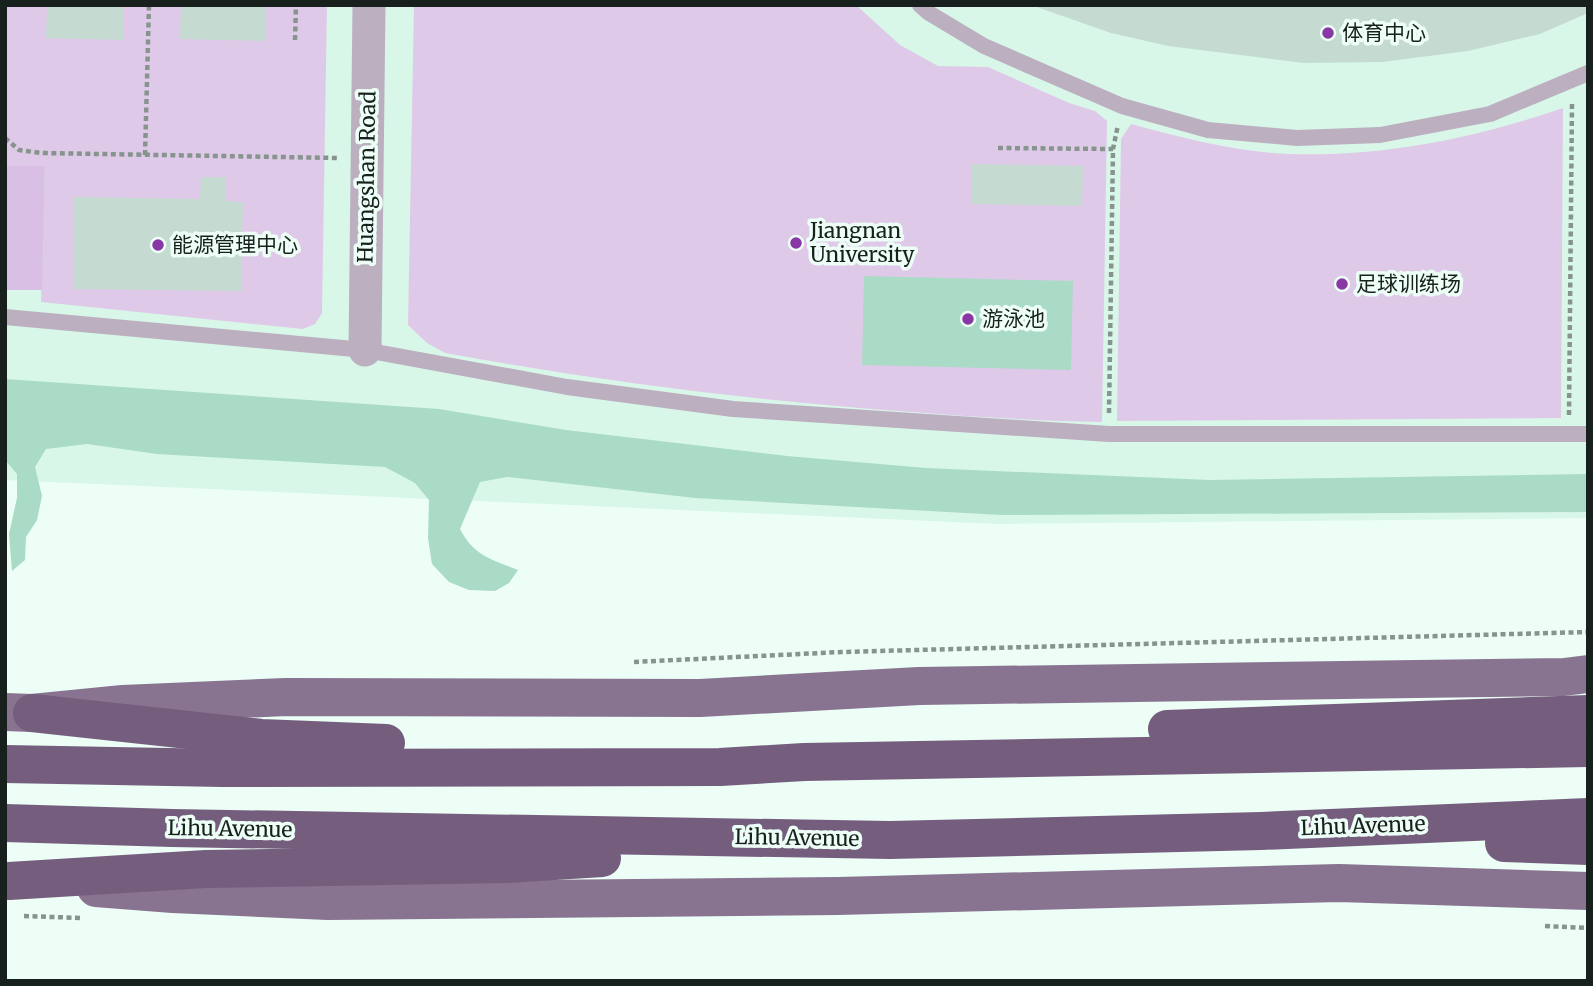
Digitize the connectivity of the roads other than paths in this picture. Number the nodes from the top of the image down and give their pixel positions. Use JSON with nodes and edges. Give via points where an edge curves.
{"nodes":[{"id":1,"x":369,"y":5,"type":"edge"},
{"id":2,"x":920,"y":5,"type":"edge"},
{"id":3,"x":1588,"y":73,"type":"edge"},
{"id":4,"x":5,"y":317,"type":"edge"},
{"id":5,"x":365,"y":350,"type":"junction"},
{"id":6,"x":1588,"y":434,"type":"edge"},
{"id":7,"x":1588,"y":674,"type":"edge"},
{"id":8,"x":19,"y":713,"type":"edge"},
{"id":9,"x":1588,"y":714,"type":"edge"},
{"id":10,"x":1588,"y":748,"type":"edge"},
{"id":11,"x":804,"y":762,"type":"junction"},
{"id":12,"x":5,"y":764,"type":"edge"},
{"id":13,"x":720,"y":766,"type":"junction"},
{"id":14,"x":1588,"y":817,"type":"edge"},
{"id":15,"x":5,"y":823,"type":"edge"},
{"id":16,"x":1261,"y":831,"type":"junction"},
{"id":17,"x":890,"y":840,"type":"junction"},
{"id":18,"x":1588,"y":846,"type":"edge"},
{"id":19,"x":7,"y":881,"type":"edge"},
{"id":20,"x":1588,"y":891,"type":"edge"}],
"edges":[{"from":1,"to":5,"type":"street","name":"Huangshan Road"},
{"from":2,"to":3,"type":"lane","via":[[984,46],[1122,106],[1208,130],[1297,138],[1380,135],[1490,114]]},
{"from":4,"to":5,"type":"lane"},
{"from":5,"to":6,"type":"lane","via":[[567,387],[733,409],[1109,435]]},
{"from":7,"to":8,"type":"main road","via":[[919,686],[700,698],[286,697]]},
{"from":8,"to":13,"type":"highway","via":[[261,738],[495,748]]},
{"from":9,"to":11,"type":"highway","via":[[990,736]]},
{"from":10,"to":11,"type":"highway"},
{"from":11,"to":13,"type":"highway"},
{"from":12,"to":13,"type":"highway"},
{"from":14,"to":16,"type":"highway","name":"Lihu Avenue"},
{"from":15,"to":17,"type":"highway","name":"Lihu Avenue"},
{"from":16,"to":17,"type":"highway","name":"Lihu Avenue"},
{"from":16,"to":18,"type":"highway"},
{"from":17,"to":19,"type":"highway","via":[[506,864],[206,869]]},
{"from":19,"to":20,"type":"main road","via":[[328,901],[838,897],[1339,883]]}]}
